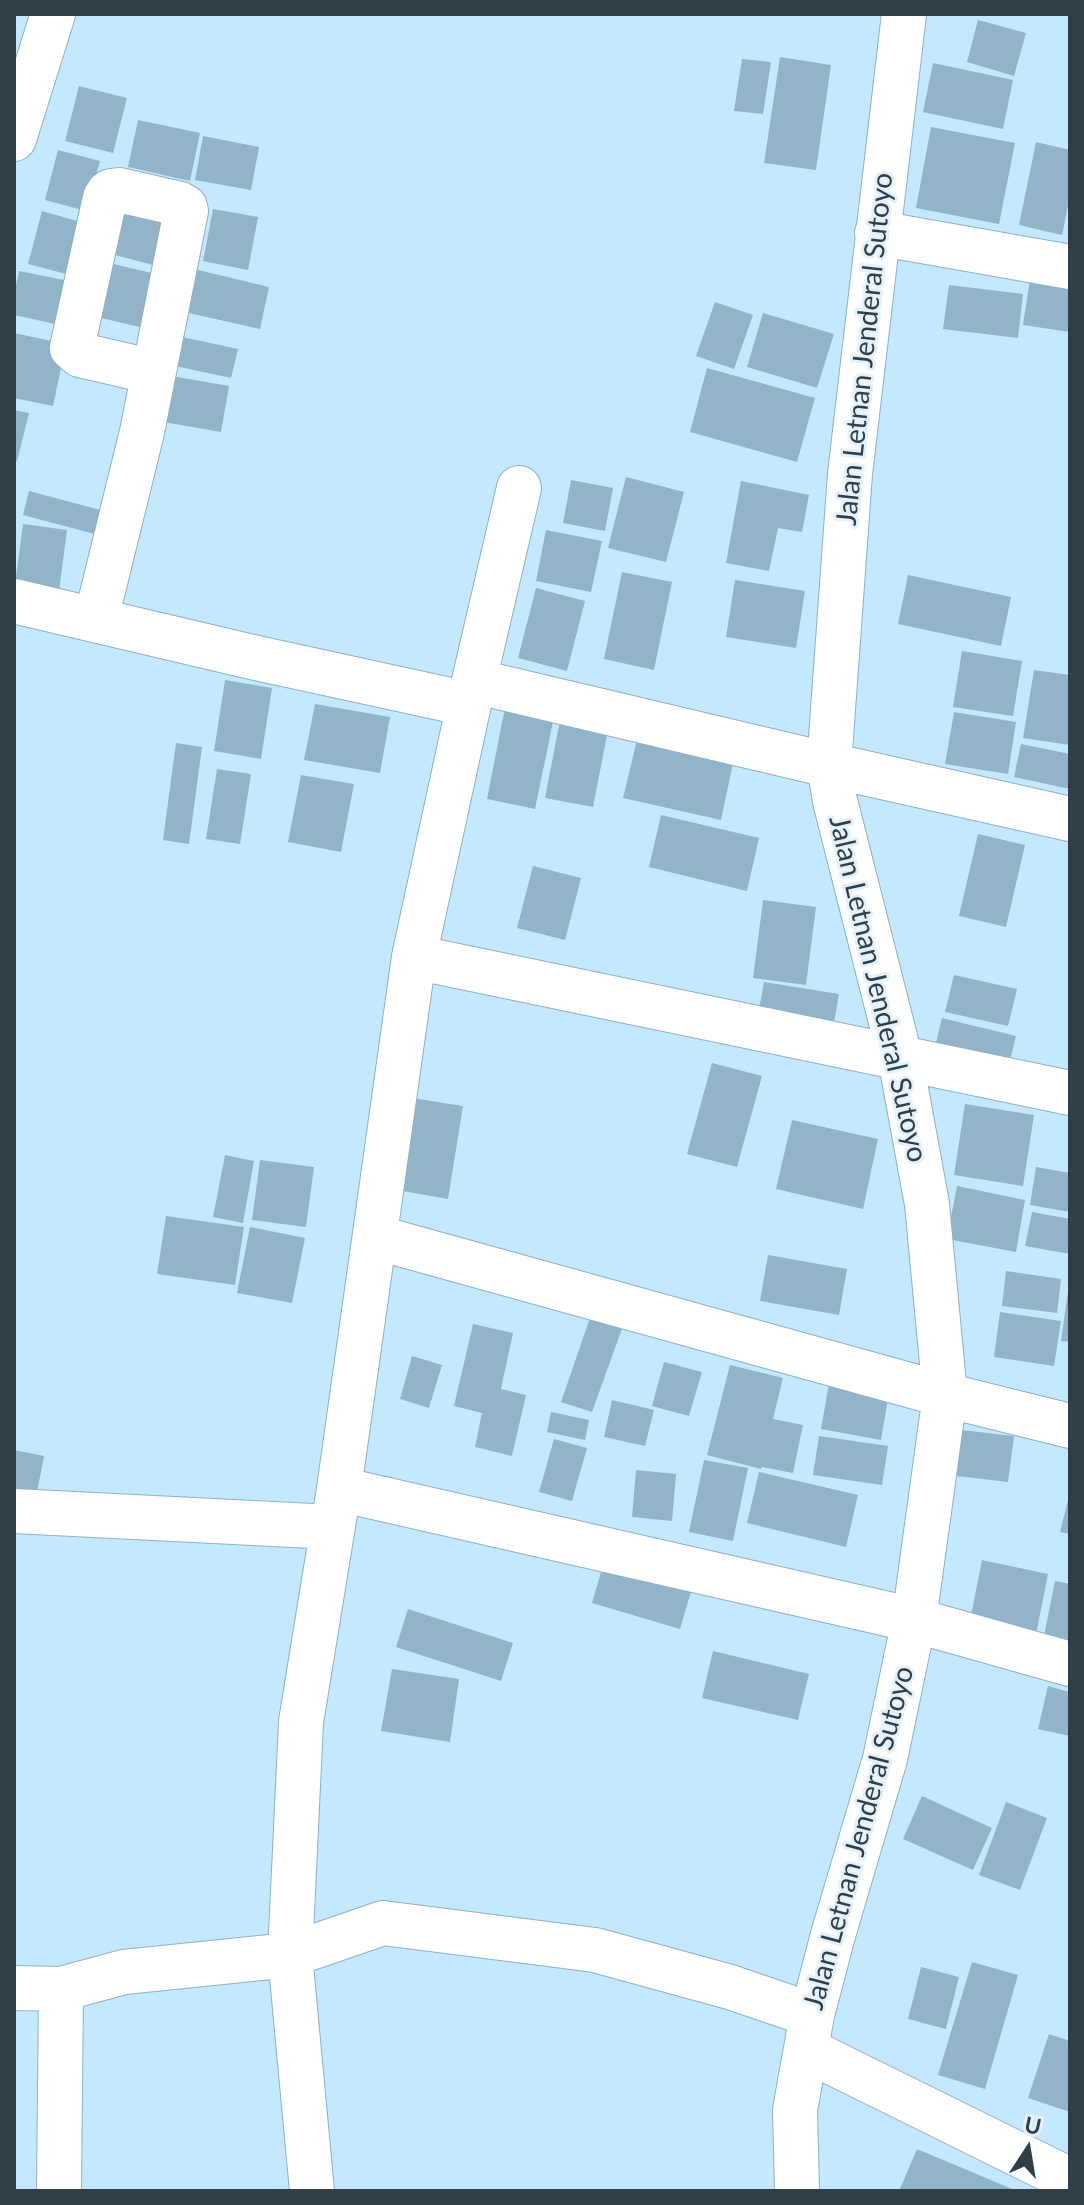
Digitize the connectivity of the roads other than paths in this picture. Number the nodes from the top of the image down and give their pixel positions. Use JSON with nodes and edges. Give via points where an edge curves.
{"nodes":[{"id":1,"x":53,"y":14,"type":"edge"},
{"id":2,"x":904,"y":14,"type":"edge"},
{"id":3,"x":14,"y":139,"type":"edge"},
{"id":4,"x":877,"y":233,"type":"junction"},
{"id":5,"x":1070,"y":267,"type":"edge"},
{"id":6,"x":154,"y":372,"type":"dead end"},
{"id":7,"x":519,"y":488,"type":"dead end"},
{"id":8,"x":14,"y":601,"type":"edge"},
{"id":9,"x":96,"y":619,"type":"junction"},
{"id":10,"x":471,"y":692,"type":"junction"},
{"id":11,"x":829,"y":765,"type":"junction"},
{"id":12,"x":1070,"y":819,"type":"edge"},
{"id":13,"x":414,"y":957,"type":"junction"},
{"id":14,"x":900,"y":1057,"type":"junction"},
{"id":15,"x":1070,"y":1093,"type":"edge"},
{"id":16,"x":375,"y":1237,"type":"junction"},
{"id":17,"x":945,"y":1395,"type":"junction"},
{"id":18,"x":1070,"y":1426,"type":"edge"},
{"id":19,"x":336,"y":1508,"type":"junction"},
{"id":20,"x":14,"y":1511,"type":"edge"},
{"id":21,"x":914,"y":1620,"type":"junction"},
{"id":22,"x":1070,"y":1664,"type":"edge"},
{"id":23,"x":290,"y":1955,"type":"junction"},
{"id":24,"x":14,"y":1988,"type":"edge"},
{"id":25,"x":61,"y":1989,"type":"junction"},
{"id":26,"x":809,"y":2032,"type":"junction"},
{"id":27,"x":1070,"y":2180,"type":"edge"},
{"id":28,"x":59,"y":2191,"type":"edge"},
{"id":29,"x":312,"y":2191,"type":"edge"},
{"id":30,"x":797,"y":2191,"type":"edge"}],
"edges":[{"from":1,"to":3,"type":"street"},
{"from":2,"to":4,"type":"street","name":"Jalan Letnan Jenderal Sutoyo"},
{"from":4,"to":5,"type":"street"},
{"from":4,"to":11,"type":"street","name":"Jalan Letnan Jenderal Sutoyo","via":[[850,474]]},
{"from":6,"to":9,"type":"street"},
{"from":7,"to":10,"type":"street"},
{"from":8,"to":9,"type":"street"},
{"from":9,"to":10,"type":"street","via":[[252,657]]},
{"from":10,"to":11,"type":"street"},
{"from":10,"to":13,"type":"street"},
{"from":11,"to":12,"type":"street"},
{"from":11,"to":14,"type":"street","name":"Jalan Letnan Jenderal Sutoyo"},
{"from":13,"to":14,"type":"street"},
{"from":13,"to":16,"type":"street"},
{"from":14,"to":15,"type":"street"},
{"from":14,"to":17,"type":"street","name":"Jalan Letnan Jenderal Sutoyo","via":[[927,1204]]},
{"from":16,"to":17,"type":"street"},
{"from":16,"to":19,"type":"street"},
{"from":17,"to":18,"type":"street"},
{"from":17,"to":21,"type":"street","name":"Jalan Letnan Jenderal Sutoyo"},
{"from":19,"to":20,"type":"street"},
{"from":19,"to":21,"type":"street"},
{"from":19,"to":23,"type":"street","via":[[301,1722]]},
{"from":21,"to":22,"type":"street"},
{"from":21,"to":26,"type":"street","name":"Jalan Letnan Jenderal Sutoyo","via":[[885,1759]]},
{"from":23,"to":25,"type":"street","via":[[124,1972]]},
{"from":23,"to":26,"type":"street","via":[[383,1923],[595,1950],[730,1987]]},
{"from":23,"to":29,"type":"street"},
{"from":24,"to":25,"type":"street"},
{"from":25,"to":28,"type":"street"},
{"from":26,"to":27,"type":"street"},
{"from":26,"to":30,"type":"street","name":"Jalan Letnan Jenderal Sutoyo","via":[[795,2110]]}]}
